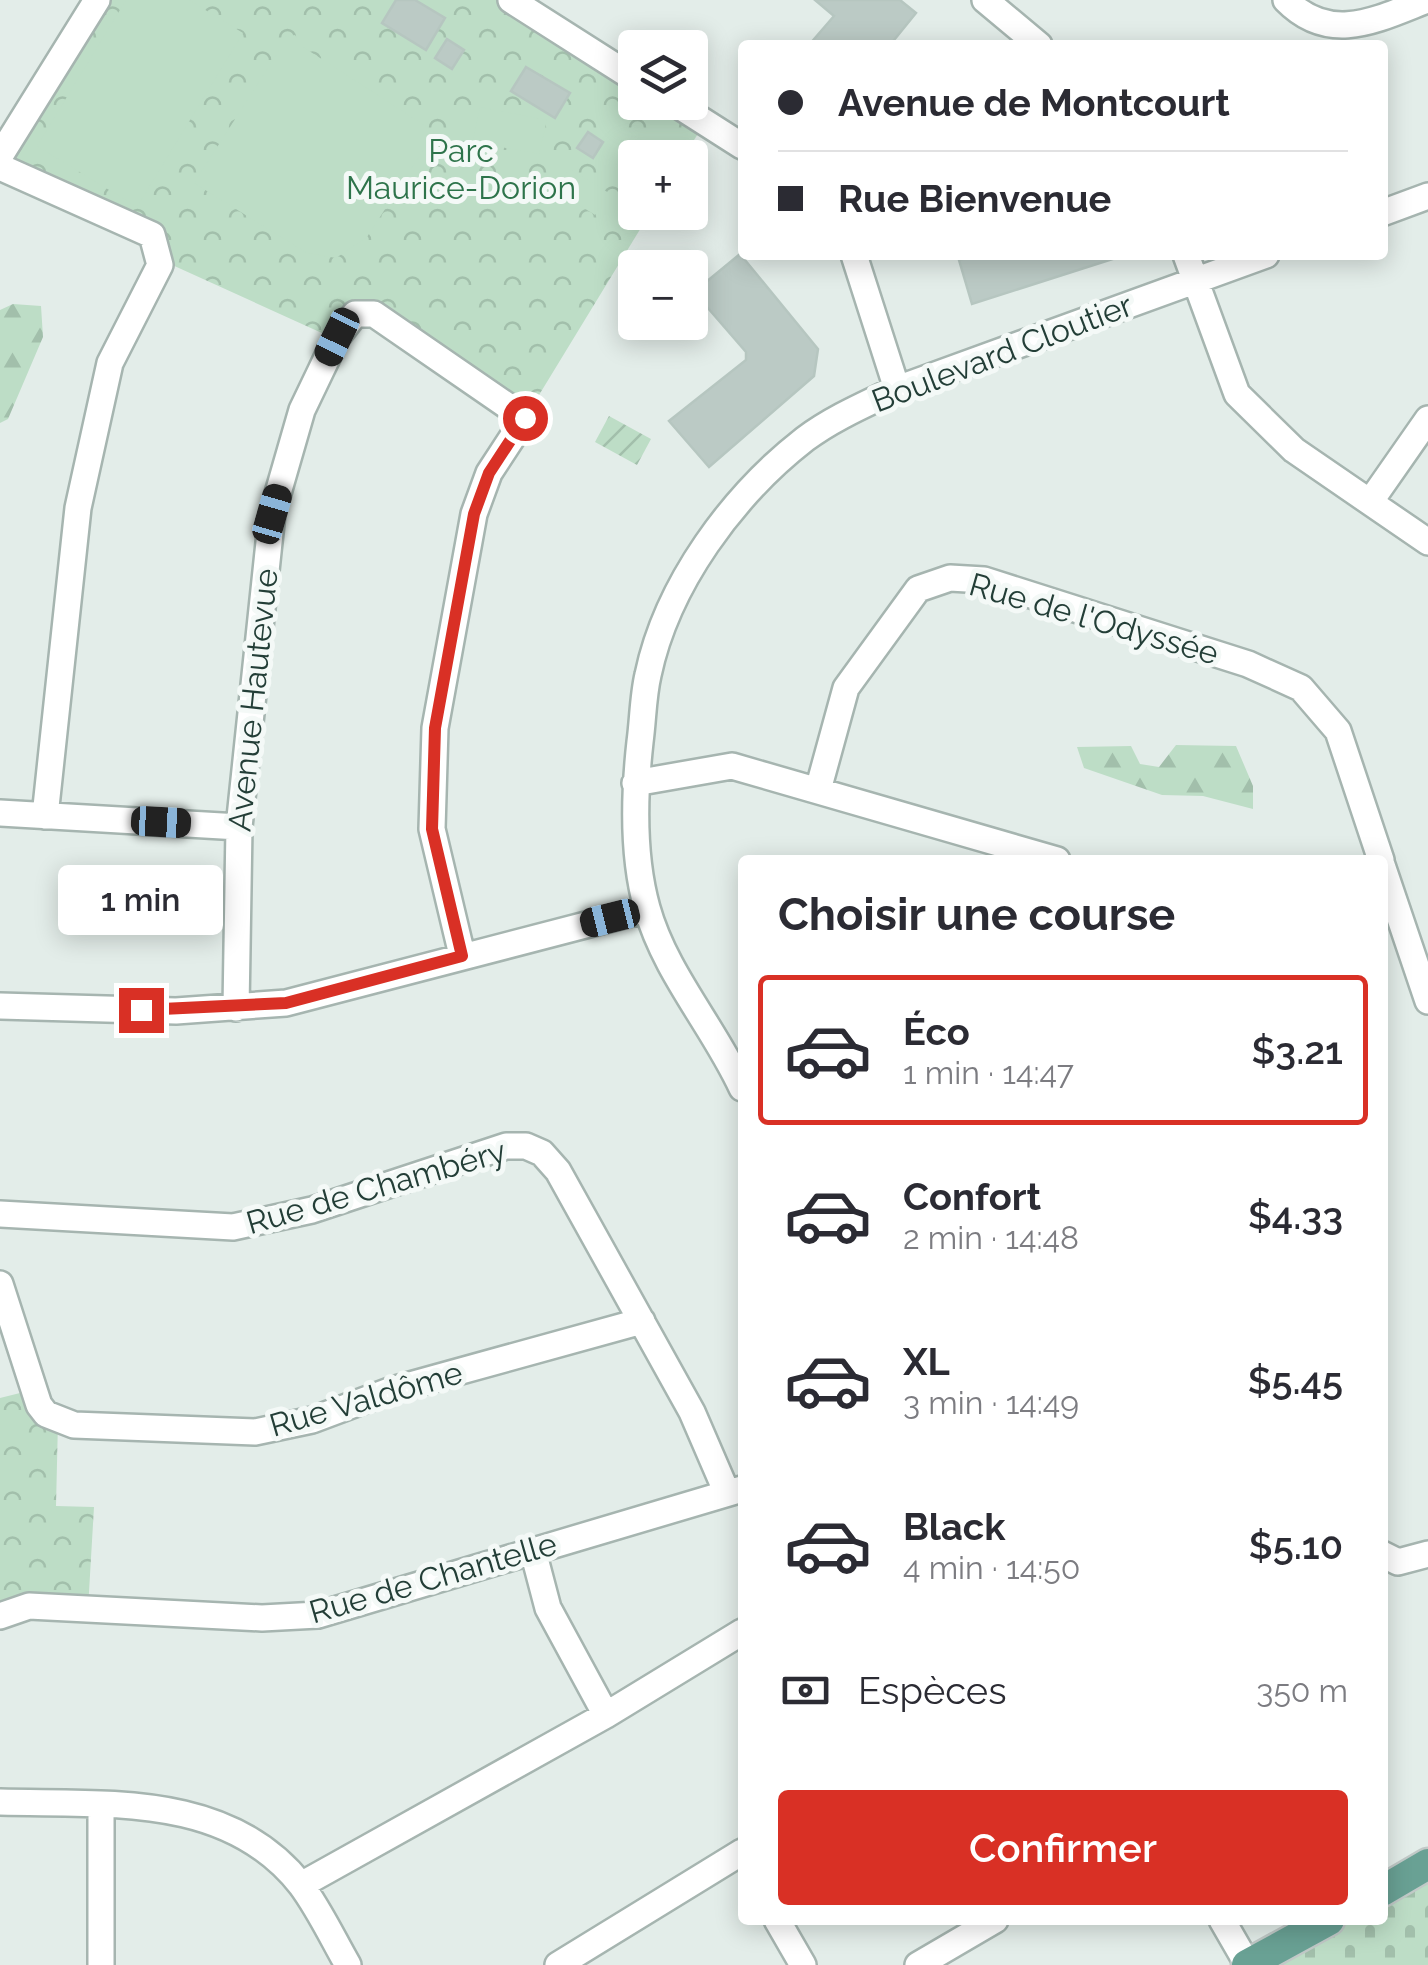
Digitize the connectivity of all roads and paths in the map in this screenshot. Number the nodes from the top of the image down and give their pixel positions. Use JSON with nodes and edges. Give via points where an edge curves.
{"nodes":[{"id":1,"x":97,"y":0,"type":"edge"},
{"id":2,"x":511,"y":0,"type":"edge"},
{"id":3,"x":985,"y":0,"type":"edge"},
{"id":4,"x":1286,"y":0,"type":"edge"},
{"id":5,"x":1427,"y":0,"type":"edge"},
{"id":6,"x":1033,"y":40,"type":"edge"},
{"id":7,"x":618,"y":67,"type":"edge"},
{"id":8,"x":701,"y":120,"type":"edge"},
{"id":9,"x":738,"y":143,"type":"edge"},
{"id":10,"x":0,"y":156,"type":"edge"},
{"id":11,"x":0,"y":168,"type":"edge"},
{"id":12,"x":1428,"y":196,"type":"edge"},
{"id":13,"x":1388,"y":210,"type":"edge"},
{"id":14,"x":856,"y":260,"type":"edge"},
{"id":15,"x":1188,"y":260,"type":"edge"},
{"id":16,"x":1252,"y":260,"type":"edge"},
{"id":17,"x":1195,"y":281,"type":"junction"},
{"id":18,"x":897,"y":388,"type":"junction"},
{"id":19,"x":1428,"y":419,"type":"edge"},
{"id":20,"x":1370,"y":502,"type":"junction"},
{"id":21,"x":1428,"y":542,"type":"edge"},
{"id":22,"x":635,"y":783,"type":"junction"},
{"id":23,"x":818,"y":790,"type":"junction"},
{"id":24,"x":0,"y":812,"type":"edge"},
{"id":25,"x":45,"y":816,"type":"junction"},
{"id":26,"x":239,"y":826,"type":"junction"},
{"id":27,"x":1041,"y":855,"type":"edge"},
{"id":28,"x":1380,"y":855,"type":"edge"},
{"id":29,"x":1388,"y":880,"type":"edge"},
{"id":30,"x":647,"y":908,"type":"junction"},
{"id":31,"x":462,"y":956,"type":"junction"},
{"id":32,"x":1428,"y":1002,"type":"edge"},
{"id":33,"x":0,"y":1006,"type":"edge"},
{"id":34,"x":236,"y":1008,"type":"junction"},
{"id":35,"x":736,"y":1057,"type":"edge"},
{"id":36,"x":0,"y":1214,"type":"edge"},
{"id":37,"x":0,"y":1284,"type":"edge"},
{"id":38,"x":642,"y":1321,"type":"junction"},
{"id":39,"x":735,"y":1491,"type":"edge"},
{"id":40,"x":533,"y":1551,"type":"junction"},
{"id":41,"x":1428,"y":1554,"type":"edge"},
{"id":42,"x":1388,"y":1557,"type":"edge"},
{"id":43,"x":0,"y":1616,"type":"edge"},
{"id":44,"x":738,"y":1634,"type":"edge"},
{"id":45,"x":606,"y":1715,"type":"junction"},
{"id":46,"x":0,"y":1802,"type":"edge"},
{"id":47,"x":101,"y":1804,"type":"junction"},
{"id":48,"x":738,"y":1857,"type":"edge"},
{"id":49,"x":1428,"y":1864,"type":"edge"},
{"id":50,"x":301,"y":1886,"type":"junction"},
{"id":51,"x":1388,"y":1887,"type":"edge"},
{"id":52,"x":780,"y":1925,"type":"edge"},
{"id":53,"x":986,"y":1925,"type":"edge"},
{"id":54,"x":1225,"y":1925,"type":"edge"},
{"id":55,"x":1320,"y":1925,"type":"edge"},
{"id":56,"x":101,"y":1965,"type":"edge"},
{"id":57,"x":348,"y":1965,"type":"edge"},
{"id":58,"x":558,"y":1965,"type":"edge"},
{"id":59,"x":803,"y":1965,"type":"edge"},
{"id":60,"x":918,"y":1965,"type":"edge"},
{"id":61,"x":1248,"y":1965,"type":"edge"}],
"edges":[{"from":1,"to":10,"type":"street"},
{"from":2,"to":7,"type":"street"},
{"from":3,"to":6,"type":"street"},
{"from":4,"to":5,"type":"street","via":[[1310,19],[1346,28]]},
{"from":8,"to":9,"type":"street"},
{"from":11,"to":25,"type":"street","via":[[152,235],[160,264],[110,363],[78,508]]},
{"from":12,"to":13,"type":"street"},
{"from":14,"to":18,"type":"street"},
{"from":15,"to":17,"type":"street"},
{"from":16,"to":17,"type":"street","name":"Boulevard Cloutier"},
{"from":17,"to":18,"type":"street","name":"Boulevard Cloutier"},
{"from":17,"to":20,"type":"street","via":[[1237,394],[1294,450]]},
{"from":18,"to":22,"type":"street","name":"Boulevard Cloutier","via":[[806,438],[760,478],[712,536],[675,600],[648,673]]},
{"from":19,"to":20,"type":"street"},
{"from":20,"to":21,"type":"street"},
{"from":22,"to":23,"type":"street","via":[[732,766]]},
{"from":22,"to":30,"type":"street","name":"Boulevard Cloutier"},
{"from":23,"to":27,"type":"street"},
{"from":23,"to":28,"type":"street","name":"Rue de l'Odyssée","via":[[846,688],[918,589],[950,578],[984,580],[1248,664],[1301,688],[1338,731]]},
{"from":24,"to":25,"type":"street"},
{"from":25,"to":26,"type":"street"},
{"from":26,"to":31,"type":"street","name":"Avenue Hautevue","via":[[272,514],[302,410],[346,322],[355,314],[374,314],[525,418],[489,473],[474,514],[435,728],[432,829]]},
{"from":26,"to":34,"type":"street","name":"Avenue Hautevue"},
{"from":29,"to":32,"type":"street","name":"Rue de l'Odyssée"},
{"from":30,"to":31,"type":"street"},
{"from":30,"to":35,"type":"street","name":"Boulevard Cloutier","via":[[683,988]]},
{"from":31,"to":34,"type":"street","via":[[286,1003]]},
{"from":33,"to":34,"type":"street"},
{"from":36,"to":38,"type":"street","name":"Rue de Chambéry","via":[[233,1227],[312,1210],[485,1151],[526,1146],[558,1171]]},
{"from":37,"to":38,"type":"street","name":"Rue Valdôme","via":[[39,1405],[74,1425],[255,1432]]},
{"from":38,"to":39,"type":"street","name":"Rue de Chambéry"},
{"from":39,"to":40,"type":"street","name":"Rue de Chantelle"},
{"from":40,"to":43,"type":"street","name":"Rue de Chantelle","via":[[318,1615],[29,1606]]},
{"from":40,"to":45,"type":"street","via":[[548,1608]]},
{"from":41,"to":42,"type":"street","via":[[1398,1562]]},
{"from":44,"to":45,"type":"street"},
{"from":45,"to":50,"type":"street"},
{"from":46,"to":47,"type":"street"},
{"from":47,"to":50,"type":"street","via":[[146,1806],[232,1827],[268,1851]]},
{"from":47,"to":56,"type":"street"},
{"from":48,"to":58,"type":"street"},
{"from":49,"to":51,"type":"main road"},
{"from":50,"to":57,"type":"street"},
{"from":52,"to":59,"type":"street"},
{"from":53,"to":60,"type":"street"},
{"from":54,"to":61,"type":"street"},
{"from":55,"to":61,"type":"main road"}]}
